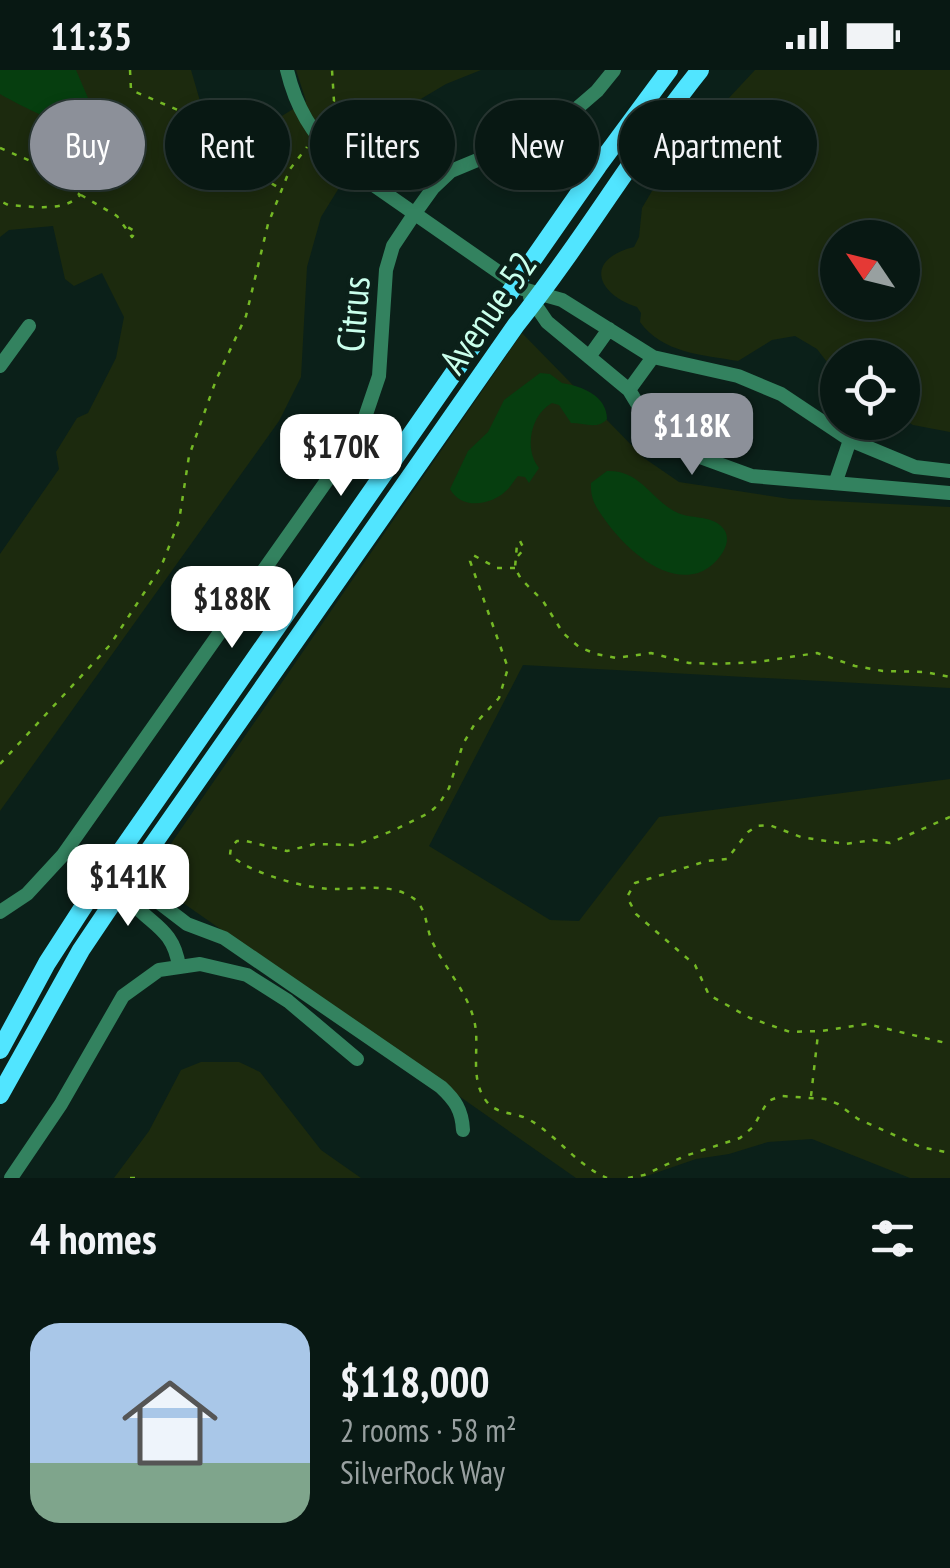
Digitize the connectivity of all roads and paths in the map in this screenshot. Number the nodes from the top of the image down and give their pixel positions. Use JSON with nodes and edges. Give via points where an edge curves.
{"nodes":[{"id":1,"x":130,"y":70,"type":"edge"},
{"id":2,"x":287,"y":70,"type":"edge"},
{"id":3,"x":332,"y":70,"type":"edge"},
{"id":4,"x":614,"y":70,"type":"edge"},
{"id":5,"x":669,"y":70,"type":"edge"},
{"id":6,"x":700,"y":70,"type":"edge"},
{"id":7,"x":334,"y":100,"type":"edge"},
{"id":8,"x":165,"y":104,"type":"edge"},
{"id":9,"x":310,"y":128,"type":"edge"},
{"id":10,"x":310,"y":143,"type":"edge"},
{"id":11,"x":0,"y":148,"type":"edge"},
{"id":12,"x":290,"y":169,"type":"edge"},
{"id":13,"x":282,"y":190,"type":"edge"},
{"id":14,"x":381,"y":190,"type":"edge"},
{"id":15,"x":80,"y":195,"type":"junction"},
{"id":16,"x":0,"y":202,"type":"edge"},
{"id":17,"x":415,"y":213,"type":"junction"},
{"id":18,"x":126,"y":226,"type":"dead end"},
{"id":19,"x":529,"y":292,"type":"junction"},
{"id":20,"x":29,"y":326,"type":"dead end"},
{"id":21,"x":608,"y":330,"type":"junction"},
{"id":22,"x":590,"y":357,"type":"junction"},
{"id":23,"x":653,"y":357,"type":"junction"},
{"id":24,"x":0,"y":366,"type":"edge"},
{"id":25,"x":629,"y":390,"type":"junction"},
{"id":26,"x":820,"y":421,"type":"edge"},
{"id":27,"x":850,"y":440,"type":"joint"},
{"id":28,"x":950,"y":471,"type":"edge"},
{"id":29,"x":836,"y":481,"type":"junction"},
{"id":30,"x":950,"y":493,"type":"edge"},
{"id":31,"x":518,"y":556,"type":"dead end"},
{"id":32,"x":515,"y":568,"type":"junction"},
{"id":33,"x":950,"y":677,"type":"edge"},
{"id":34,"x":0,"y":764,"type":"edge"},
{"id":35,"x":950,"y":817,"type":"edge"},
{"id":36,"x":124,"y":886,"type":"junction"},
{"id":37,"x":0,"y":912,"type":"edge"},
{"id":38,"x":186,"y":924,"type":"junction"},
{"id":39,"x":176,"y":946,"type":"junction"},
{"id":40,"x":179,"y":967,"type":"junction"},
{"id":41,"x":818,"y":1032,"type":"junction"},
{"id":42,"x":2,"y":1043,"type":"edge"},
{"id":43,"x":950,"y":1044,"type":"edge"},
{"id":44,"x":357,"y":1059,"type":"dead end"},
{"id":45,"x":0,"y":1095,"type":"edge"},
{"id":46,"x":811,"y":1098,"type":"junction"},
{"id":47,"x":463,"y":1130,"type":"dead end"},
{"id":48,"x":950,"y":1153,"type":"edge"},
{"id":49,"x":11,"y":1178,"type":"edge"},
{"id":50,"x":607,"y":1178,"type":"edge"},
{"id":51,"x":628,"y":1178,"type":"edge"}],
"edges":[{"from":1,"to":8,"type":"path","via":[[132,90]]},
{"from":2,"to":9,"type":"street"},
{"from":3,"to":7,"type":"path"},
{"from":4,"to":17,"type":"street","name":"Citrus","via":[[540,134],[450,171]]},
{"from":5,"to":19,"type":"main road","name":"Avenue 52"},
{"from":6,"to":19,"type":"main road","name":"Avenue 52"},
{"from":10,"to":12,"type":"path"},
{"from":11,"to":15,"type":"path","via":[[48,168]]},
{"from":13,"to":34,"type":"path","via":[[246,316],[189,456],[179,521],[161,567],[110,645]]},
{"from":14,"to":17,"type":"street"},
{"from":15,"to":16,"type":"path","via":[[62,206]]},
{"from":15,"to":18,"type":"path"},
{"from":17,"to":19,"type":"street"},
{"from":17,"to":37,"type":"street","name":"Citrus","via":[[386,270],[379,376],[359,435],[64,855]]},
{"from":19,"to":21,"type":"street","via":[[562,300]]},
{"from":19,"to":22,"type":"street","via":[[547,322]]},
{"from":19,"to":36,"type":"main road","name":"Avenue 52"},
{"from":19,"to":42,"type":"main road","name":"Avenue 52","via":[[98,884]]},
{"from":20,"to":24,"type":"street"},
{"from":21,"to":22,"type":"street"},
{"from":21,"to":23,"type":"street"},
{"from":22,"to":25,"type":"street"},
{"from":23,"to":25,"type":"street"},
{"from":23,"to":26,"type":"street","via":[[738,376]]},
{"from":25,"to":29,"type":"street","via":[[649,423],[700,458],[752,476]]},
{"from":27,"to":28,"type":"street","via":[[914,467]]},
{"from":27,"to":29,"type":"street"},
{"from":29,"to":30,"type":"street"},
{"from":31,"to":32,"type":"path"},
{"from":32,"to":33,"type":"path","via":[[563,633],[596,654],[717,664],[817,653],[883,672]]},
{"from":32,"to":50,"type":"path","via":[[496,568],[473,555],[470,560],[508,668],[499,698],[463,744],[438,804],[355,844],[287,850],[246,840],[237,841],[230,854],[293,882],[412,898],[474,1020],[475,1063],[488,1103],[533,1122]]},
{"from":35,"to":41,"type":"path","via":[[890,843],[845,844],[757,826],[727,859],[629,889],[636,914],[695,965],[717,1002],[790,1032]]},
{"from":36,"to":38,"type":"street","via":[[140,888]]},
{"from":36,"to":39,"type":"street","via":[[131,904]]},
{"from":36,"to":45,"type":"main road","name":"Avenue 52"},
{"from":38,"to":39,"type":"street"},
{"from":38,"to":47,"type":"street","via":[[224,938],[442,1087],[455,1100]]},
{"from":39,"to":40,"type":"street"},
{"from":40,"to":44,"type":"street","via":[[200,964],[247,975],[288,1000]]},
{"from":40,"to":49,"type":"street","via":[[159,970],[122,996]]},
{"from":41,"to":43,"type":"path","via":[[867,1024]]},
{"from":41,"to":46,"type":"path"},
{"from":46,"to":48,"type":"path","via":[[838,1104],[921,1147]]},
{"from":46,"to":51,"type":"path","via":[[768,1101],[740,1138]]}]}
